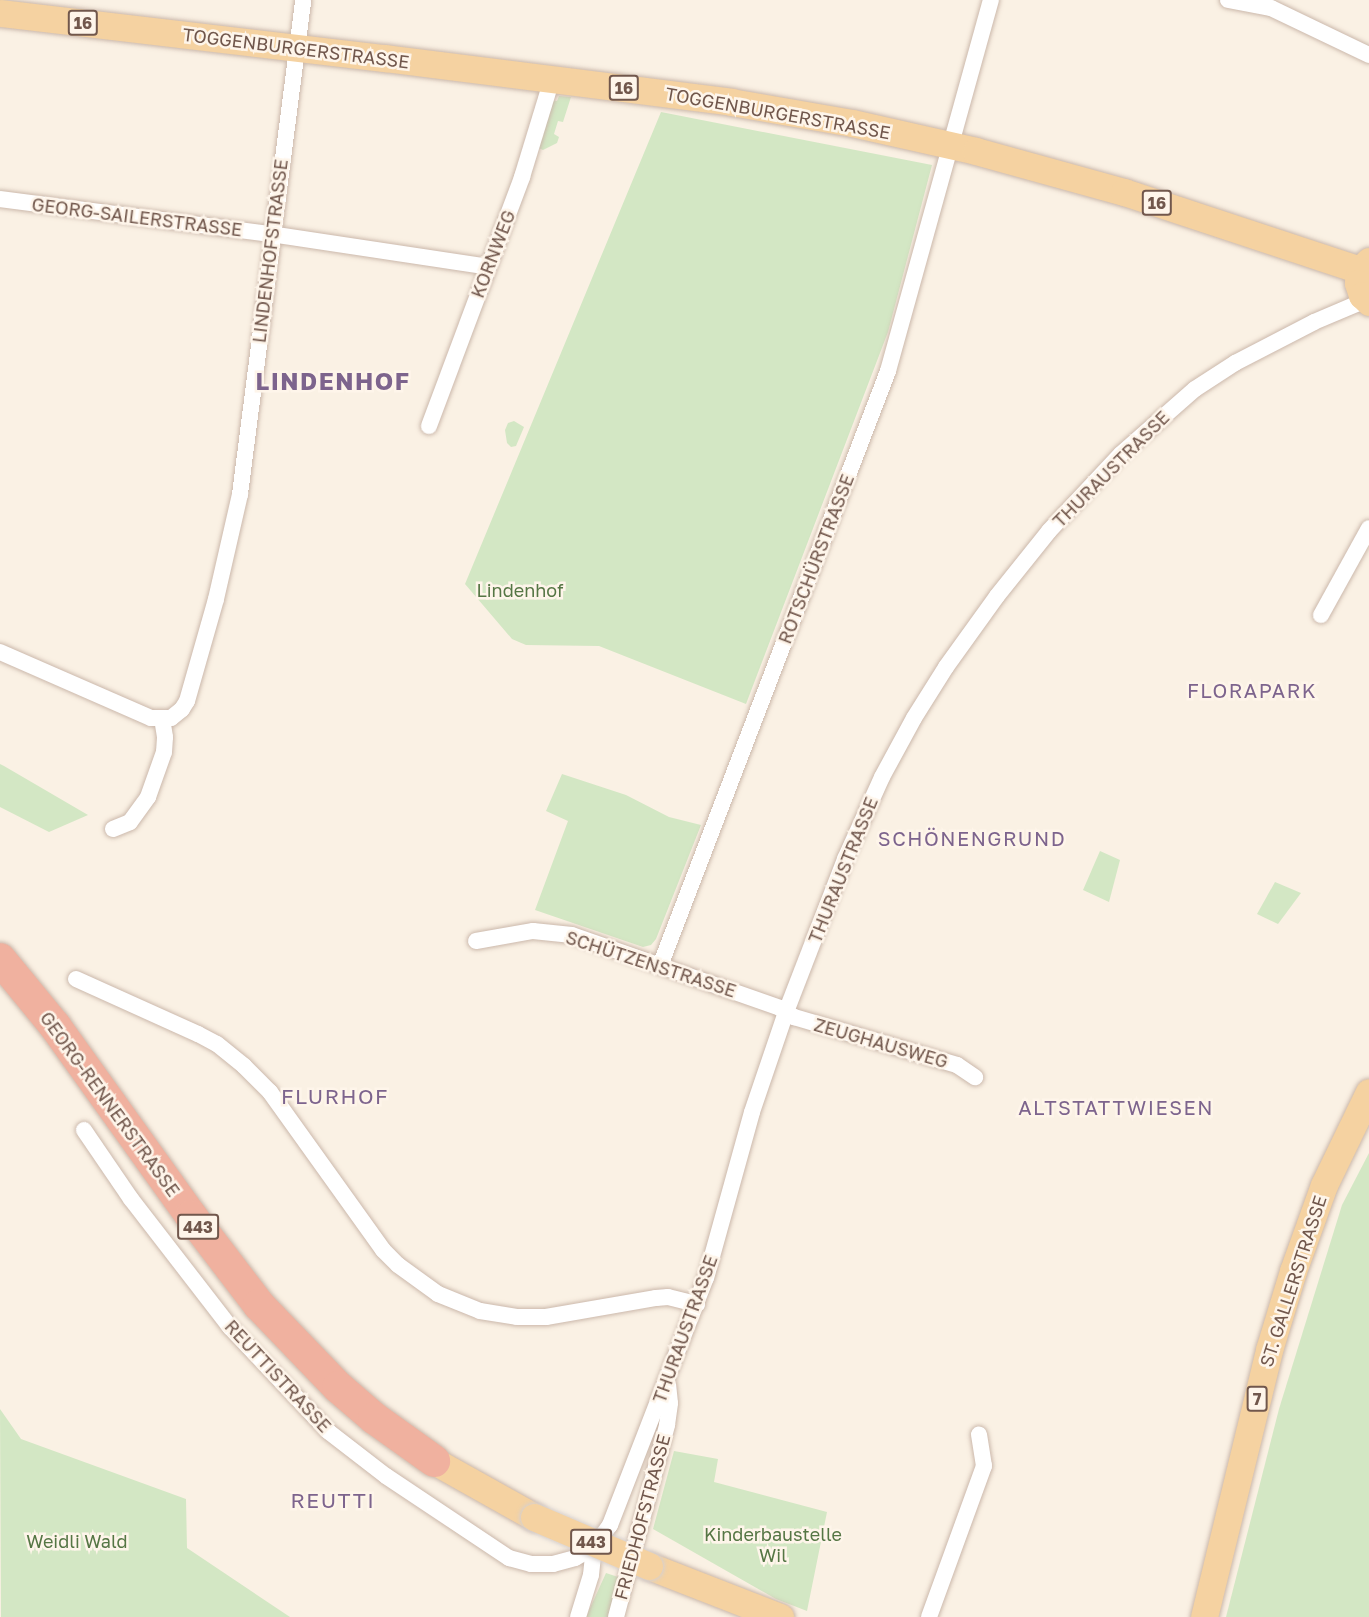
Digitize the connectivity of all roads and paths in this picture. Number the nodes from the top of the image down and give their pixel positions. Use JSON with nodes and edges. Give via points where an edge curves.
{"nodes":[{"id":1,"x":303,"y":0,"type":"edge"},
{"id":2,"x":991,"y":0,"type":"edge"},
{"id":3,"x":1228,"y":0,"type":"edge"},
{"id":4,"x":18,"y":10,"type":"edge"},
{"id":5,"x":296,"y":48,"type":"junction"},
{"id":6,"x":1369,"y":56,"type":"edge"},
{"id":7,"x":552,"y":79,"type":"junction"},
{"id":8,"x":950,"y":144,"type":"junction"},
{"id":9,"x":0,"y":199,"type":"edge"},
{"id":10,"x":271,"y":234,"type":"junction"},
{"id":11,"x":1365,"y":266,"type":"edge"},
{"id":12,"x":488,"y":267,"type":"junction"},
{"id":13,"x":1368,"y":301,"type":"edge"},
{"id":14,"x":429,"y":426,"type":"dead end"},
{"id":15,"x":1369,"y":528,"type":"edge"},
{"id":16,"x":1321,"y":615,"type":"dead end"},
{"id":17,"x":0,"y":652,"type":"edge"},
{"id":18,"x":162,"y":719,"type":"junction"},
{"id":19,"x":114,"y":829,"type":"dead end"},
{"id":20,"x":476,"y":940,"type":"dead end"},
{"id":21,"x":0,"y":958,"type":"edge"},
{"id":22,"x":660,"y":966,"type":"junction"},
{"id":23,"x":76,"y":980,"type":"dead end"},
{"id":24,"x":786,"y":1012,"type":"junction"},
{"id":25,"x":975,"y":1077,"type":"dead end"},
{"id":26,"x":1369,"y":1092,"type":"edge"},
{"id":27,"x":84,"y":1130,"type":"dead end"},
{"id":28,"x":697,"y":1304,"type":"junction"},
{"id":29,"x":667,"y":1381,"type":"junction"},
{"id":30,"x":979,"y":1434,"type":"dead end"},
{"id":31,"x":434,"y":1461,"type":"joint"},
{"id":32,"x":594,"y":1546,"type":"junction"},
{"id":33,"x":578,"y":1617,"type":"edge"},
{"id":34,"x":615,"y":1617,"type":"edge"},
{"id":35,"x":780,"y":1617,"type":"edge"},
{"id":36,"x":929,"y":1617,"type":"edge"},
{"id":37,"x":1204,"y":1617,"type":"edge"}],
"edges":[{"from":1,"to":5,"type":"street","name":"LINDENHOFSTRASSE"},
{"from":2,"to":8,"type":"street","name":"ROTSCHÜRSTRASSE"},
{"from":3,"to":6,"type":"street","via":[[1271,8]]},
{"from":4,"to":5,"type":"main road","name":"TOGGENBURGERSTRASSE","number":"16"},
{"from":5,"to":7,"type":"main road","name":"TOGGENBURGERSTRASSE","number":"16"},
{"from":5,"to":10,"type":"street","name":"LINDENHOFSTRASSE"},
{"from":7,"to":8,"type":"main road","name":"TOGGENBURGERSTRASSE","number":"16","via":[[782,110]]},
{"from":7,"to":12,"type":"street","name":"KORNWEG","via":[[522,177]]},
{"from":8,"to":11,"type":"main road","name":"TOGGENBURGERSTRASSE","number":"16","via":[[1124,192]]},
{"from":8,"to":22,"type":"street","name":"ROTSCHÜRSTRASSE","via":[[888,371]]},
{"from":9,"to":10,"type":"street","name":"GEORG-SAILERSTRASSE"},
{"from":10,"to":12,"type":"street","name":"GEORG-SAILERSTRASSE"},
{"from":10,"to":18,"type":"street","name":"LINDENHOFSTRASSE","via":[[234,527],[190,693],[182,710]]},
{"from":11,"to":13,"type":"main road","number":"16","via":[[1359,290]]},
{"from":12,"to":14,"type":"street","name":"KORNWEG"},
{"from":13,"to":24,"type":"street","name":"THURAUSTRASSE","via":[[1273,343],[1194,389],[1104,471],[1049,531],[997,596],[914,718],[845,859]]},
{"from":15,"to":16,"type":"street"},
{"from":17,"to":18,"type":"street","via":[[144,716]]},
{"from":18,"to":19,"type":"street","via":[[164,752],[148,797],[130,822]]},
{"from":20,"to":22,"type":"street","name":"SCHÜTZENSTRASSE","via":[[533,931],[572,935]]},
{"from":21,"to":31,"type":"highway","name":"GEORG-RENNERSTRASSE","number":"443","via":[[55,1026],[196,1224],[259,1305],[338,1387]]},
{"from":22,"to":24,"type":"street","name":"SCHÜTZENSTRASSE"},
{"from":23,"to":28,"type":"street","via":[[207,1039],[244,1066],[270,1092],[383,1250],[438,1294],[480,1311],[518,1317],[546,1317],[668,1297]]},
{"from":24,"to":25,"type":"street","name":"ZEUGHAUSWEG","via":[[957,1065]]},
{"from":24,"to":28,"type":"street","name":"THURAUSTRASSE","via":[[752,1112]]},
{"from":26,"to":37,"type":"main road","name":"ST. GALLERSTRASSE","number":"7","via":[[1324,1185],[1293,1271],[1269,1350]]},
{"from":27,"to":32,"type":"street","name":"REUTTISTRASSE","via":[[230,1327],[329,1432],[386,1476],[509,1558],[553,1564],[575,1558]]},
{"from":28,"to":29,"type":"street","name":"THURAUSTRASSE"},
{"from":29,"to":32,"type":"street","name":"THURAUSTRASSE","via":[[610,1525]]},
{"from":29,"to":34,"type":"street","name":"FRIEDHOFSTRASSE","via":[[667,1425]]},
{"from":30,"to":36,"type":"street","via":[[984,1466]]},
{"from":31,"to":35,"type":"main road","name":"GEORG-RENNERSTRASSE","number":"443","bridge":true,"via":[[534,1517]]},
{"from":32,"to":33,"type":"street","name":"THURAUSTRASSE","via":[[591,1575]]}]}
